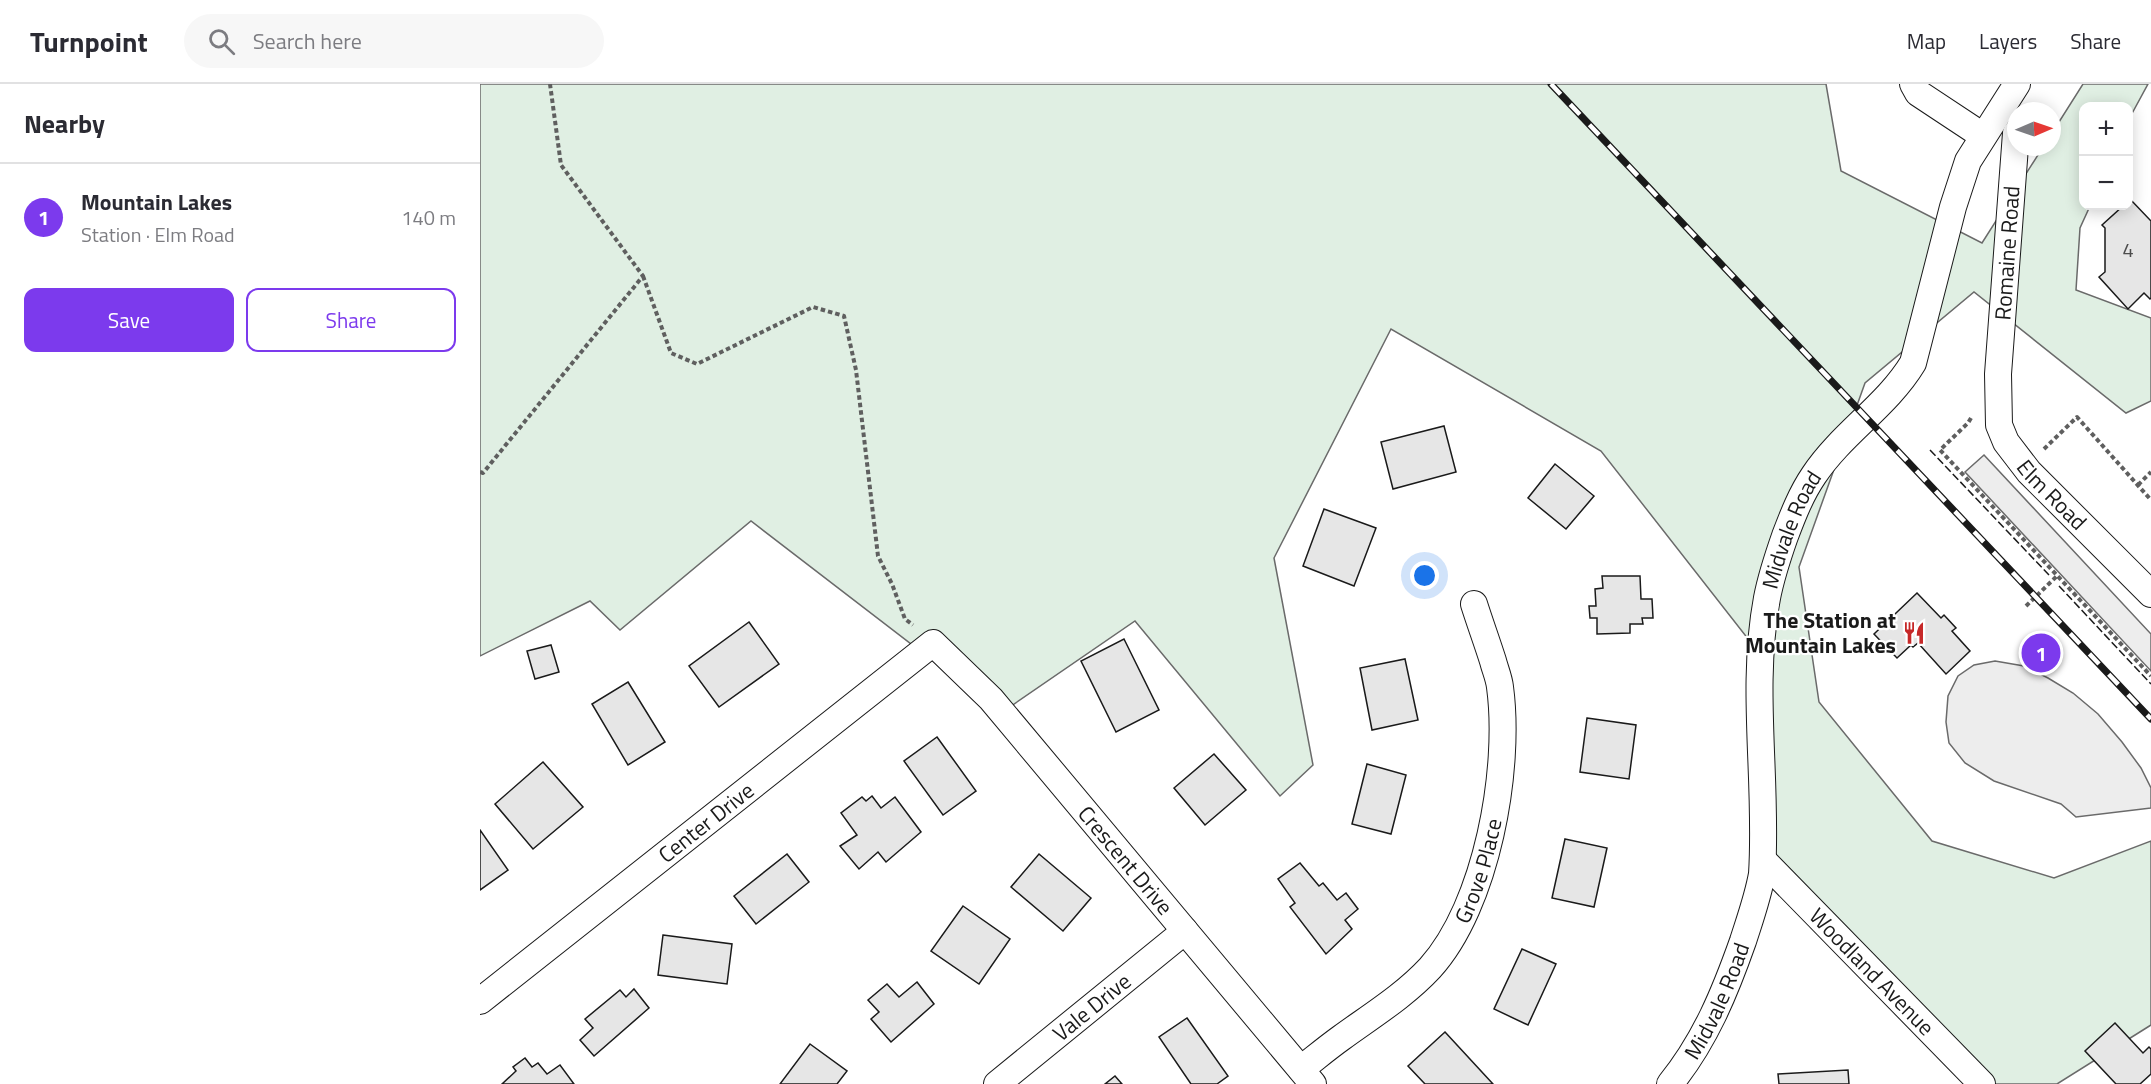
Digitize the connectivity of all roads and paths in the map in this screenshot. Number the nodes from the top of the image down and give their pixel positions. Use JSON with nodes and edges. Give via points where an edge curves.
{"nodes":[{"id":1,"x":550,"y":84,"type":"edge"},
{"id":2,"x":1913,"y":84,"type":"edge"},
{"id":3,"x":2018,"y":84,"type":"edge"},
{"id":4,"x":2018,"y":102,"type":"edge"},
{"id":5,"x":1983,"y":136,"type":"junction"},
{"id":6,"x":2014,"y":156,"type":"edge"},
{"id":7,"x":643,"y":276,"type":"junction"},
{"id":8,"x":1998,"y":374,"type":"joint"},
{"id":9,"x":1963,"y":428,"type":"dead end"},
{"id":10,"x":2044,"y":450,"type":"dead end"},
{"id":11,"x":480,"y":472,"type":"edge"},
{"id":12,"x":2151,"y":472,"type":"edge"},
{"id":13,"x":2138,"y":485,"type":"junction"},
{"id":14,"x":2151,"y":500,"type":"edge"},
{"id":15,"x":2057,"y":576,"type":"junction"},
{"id":16,"x":2151,"y":594,"type":"edge"},
{"id":17,"x":1474,"y":604,"type":"dead end"},
{"id":18,"x":2026,"y":606,"type":"dead end"},
{"id":19,"x":932,"y":644,"type":"junction"},
{"id":20,"x":2151,"y":676,"type":"edge"},
{"id":21,"x":1763,"y":860,"type":"junction"},
{"id":22,"x":1185,"y":931,"type":"junction"},
{"id":23,"x":480,"y":1001,"type":"edge"},
{"id":24,"x":1307,"y":1077,"type":"edge"},
{"id":25,"x":997,"y":1084,"type":"edge"},
{"id":26,"x":1670,"y":1084,"type":"edge"},
{"id":27,"x":1982,"y":1084,"type":"edge"}],
"edges":[{"from":1,"to":7,"type":"path","via":[[561,165]]},
{"from":2,"to":5,"type":"street","via":[[1918,93]]},
{"from":3,"to":4,"type":"street"},
{"from":3,"to":5,"type":"street","name":"Midvale Road"},
{"from":5,"to":21,"type":"street","name":"Midvale Road","via":[[1968,161],[1953,207],[1913,363],[1900,383],[1834,449],[1814,475],[1780,550],[1767,597],[1761,647]]},
{"from":6,"to":8,"type":"street","name":"Romaine Road"},
{"from":7,"to":11,"type":"path"},
{"from":7,"to":19,"type":"path","via":[[671,353],[697,364],[813,307],[844,316],[856,370],[878,556],[905,619]]},
{"from":8,"to":16,"type":"street","name":"Elm Road","via":[[1999,424],[2006,442],[2029,472]]},
{"from":9,"to":15,"type":"path","via":[[1940,450]]},
{"from":10,"to":13,"type":"path","via":[[2077,417]]},
{"from":12,"to":13,"type":"path"},
{"from":13,"to":14,"type":"path"},
{"from":15,"to":18,"type":"path"},
{"from":15,"to":20,"type":"path"},
{"from":17,"to":24,"type":"street","name":"Grove Place","via":[[1500,685],[1503,727],[1501,784],[1490,842],[1468,904],[1431,967],[1402,994],[1337,1040]]},
{"from":19,"to":22,"type":"street","name":"Crescent Drive","via":[[991,699]]},
{"from":19,"to":23,"type":"street","name":"Center Drive"},
{"from":21,"to":26,"type":"street","name":"Midvale Road","via":[[1758,894],[1727,988],[1700,1042]]},
{"from":21,"to":27,"type":"street","name":"Woodland Avenue"},
{"from":22,"to":24,"type":"street","name":"Crescent Drive"},
{"from":22,"to":25,"type":"street","name":"Vale Drive"}]}
